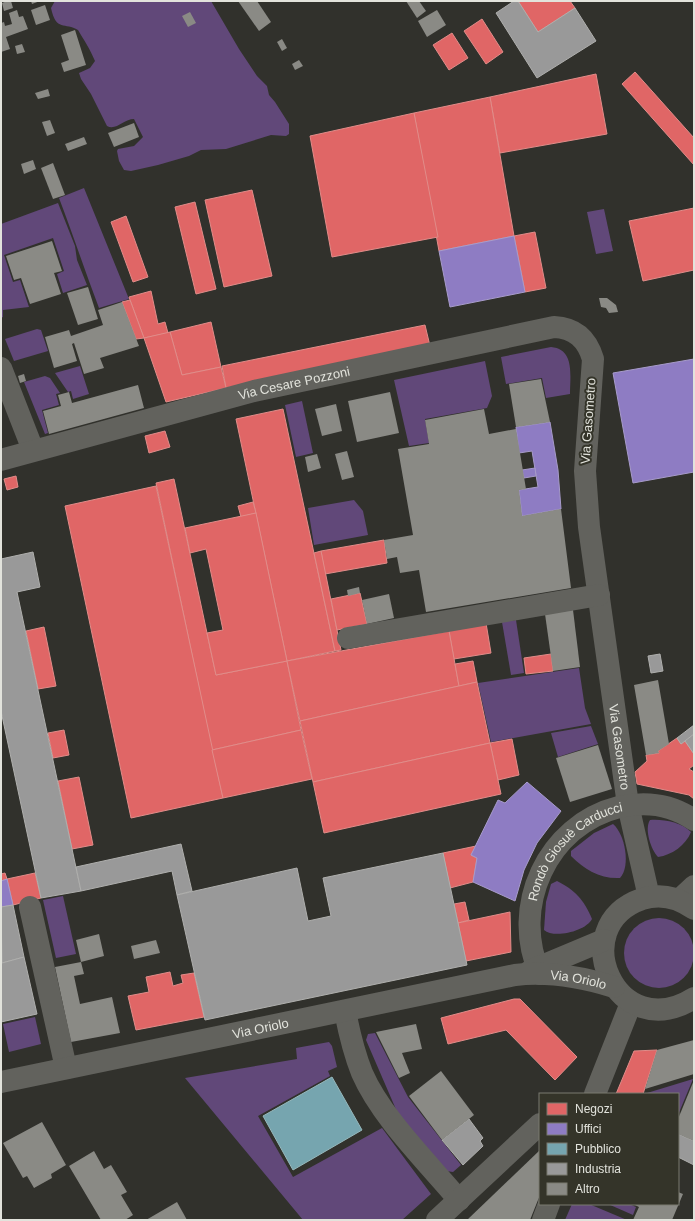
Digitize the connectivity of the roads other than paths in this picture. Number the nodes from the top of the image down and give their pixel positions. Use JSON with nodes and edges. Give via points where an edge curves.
{"nodes":[{"id":1,"x":586,"y":342,"type":"joint"},
{"id":2,"x":1,"y":368,"type":"edge"},
{"id":3,"x":33,"y":450,"type":"junction"},
{"id":4,"x":1,"y":460,"type":"edge"},
{"id":5,"x":599,"y":595,"type":"junction"},
{"id":6,"x":348,"y":638,"type":"dead end"},
{"id":7,"x":628,"y":805,"type":"junction"},
{"id":8,"x":694,"y":820,"type":"edge"},
{"id":9,"x":649,"y":897,"type":"junction"},
{"id":10,"x":689,"y":898,"type":"edge"},
{"id":11,"x":30,"y":906,"type":"dead end"},
{"id":12,"x":604,"y":940,"type":"junction"},
{"id":13,"x":532,"y":972,"type":"junction"},
{"id":14,"x":614,"y":987,"type":"junction"},
{"id":15,"x":694,"y":998,"type":"edge"},
{"id":16,"x":631,"y":1002,"type":"junction"},
{"id":17,"x":346,"y":1011,"type":"junction"},
{"id":18,"x":66,"y":1068,"type":"junction"},
{"id":19,"x":1,"y":1082,"type":"edge"},
{"id":20,"x":594,"y":1093,"type":"edge"},
{"id":21,"x":539,"y":1125,"type":"edge"},
{"id":22,"x":459,"y":1200,"type":"junction"},
{"id":23,"x":549,"y":1205,"type":"edge"},
{"id":24,"x":438,"y":1220,"type":"edge"},
{"id":25,"x":543,"y":1220,"type":"edge"}],
"edges":[{"from":1,"to":3,"type":"street","name":"Via Cesare Pozzoni","via":[[569,329],[554,328],[254,391]]},
{"from":1,"to":5,"type":"street","name":"Via Gasometro","via":[[593,359],[585,477]]},
{"from":2,"to":3,"type":"street"},
{"from":3,"to":4,"type":"street","name":"Via Cesare Pozzoni"},
{"from":5,"to":6,"type":"street"},
{"from":5,"to":7,"type":"street","name":"Via Gasometro"},
{"from":7,"to":8,"type":"street","name":"Rondò Giosuè Carducci","via":[[648,803],[668,806]]},
{"from":7,"to":9,"type":"street","name":"Via Gasometro"},
{"from":7,"to":13,"type":"street","name":"Rondò Giosuè Carducci","via":[[596,815],[581,824],[556,847],[546,861],[530,908]]},
{"from":9,"to":10,"type":"street"},
{"from":9,"to":12,"type":"street","via":[[625,908],[608,928]]},
{"from":11,"to":18,"type":"street"},
{"from":12,"to":13,"type":"street","name":"Via Oriolo"},
{"from":12,"to":14,"type":"street","via":[[606,972]]},
{"from":13,"to":14,"type":"street","name":"Via Oriolo","via":[[590,980]]},
{"from":13,"to":17,"type":"street","name":"Via Oriolo"},
{"from":14,"to":16,"type":"street"},
{"from":15,"to":16,"type":"street","via":[[681,1006],[665,1010],[647,1009]]},
{"from":16,"to":20,"type":"street"},
{"from":17,"to":18,"type":"street","name":"Via Oriolo"},
{"from":17,"to":22,"type":"street","via":[[352,1044],[370,1086],[392,1122]]},
{"from":18,"to":19,"type":"street","name":"Via Oriolo"},
{"from":21,"to":22,"type":"street"},
{"from":22,"to":24,"type":"street"},
{"from":23,"to":25,"type":"street"}]}
